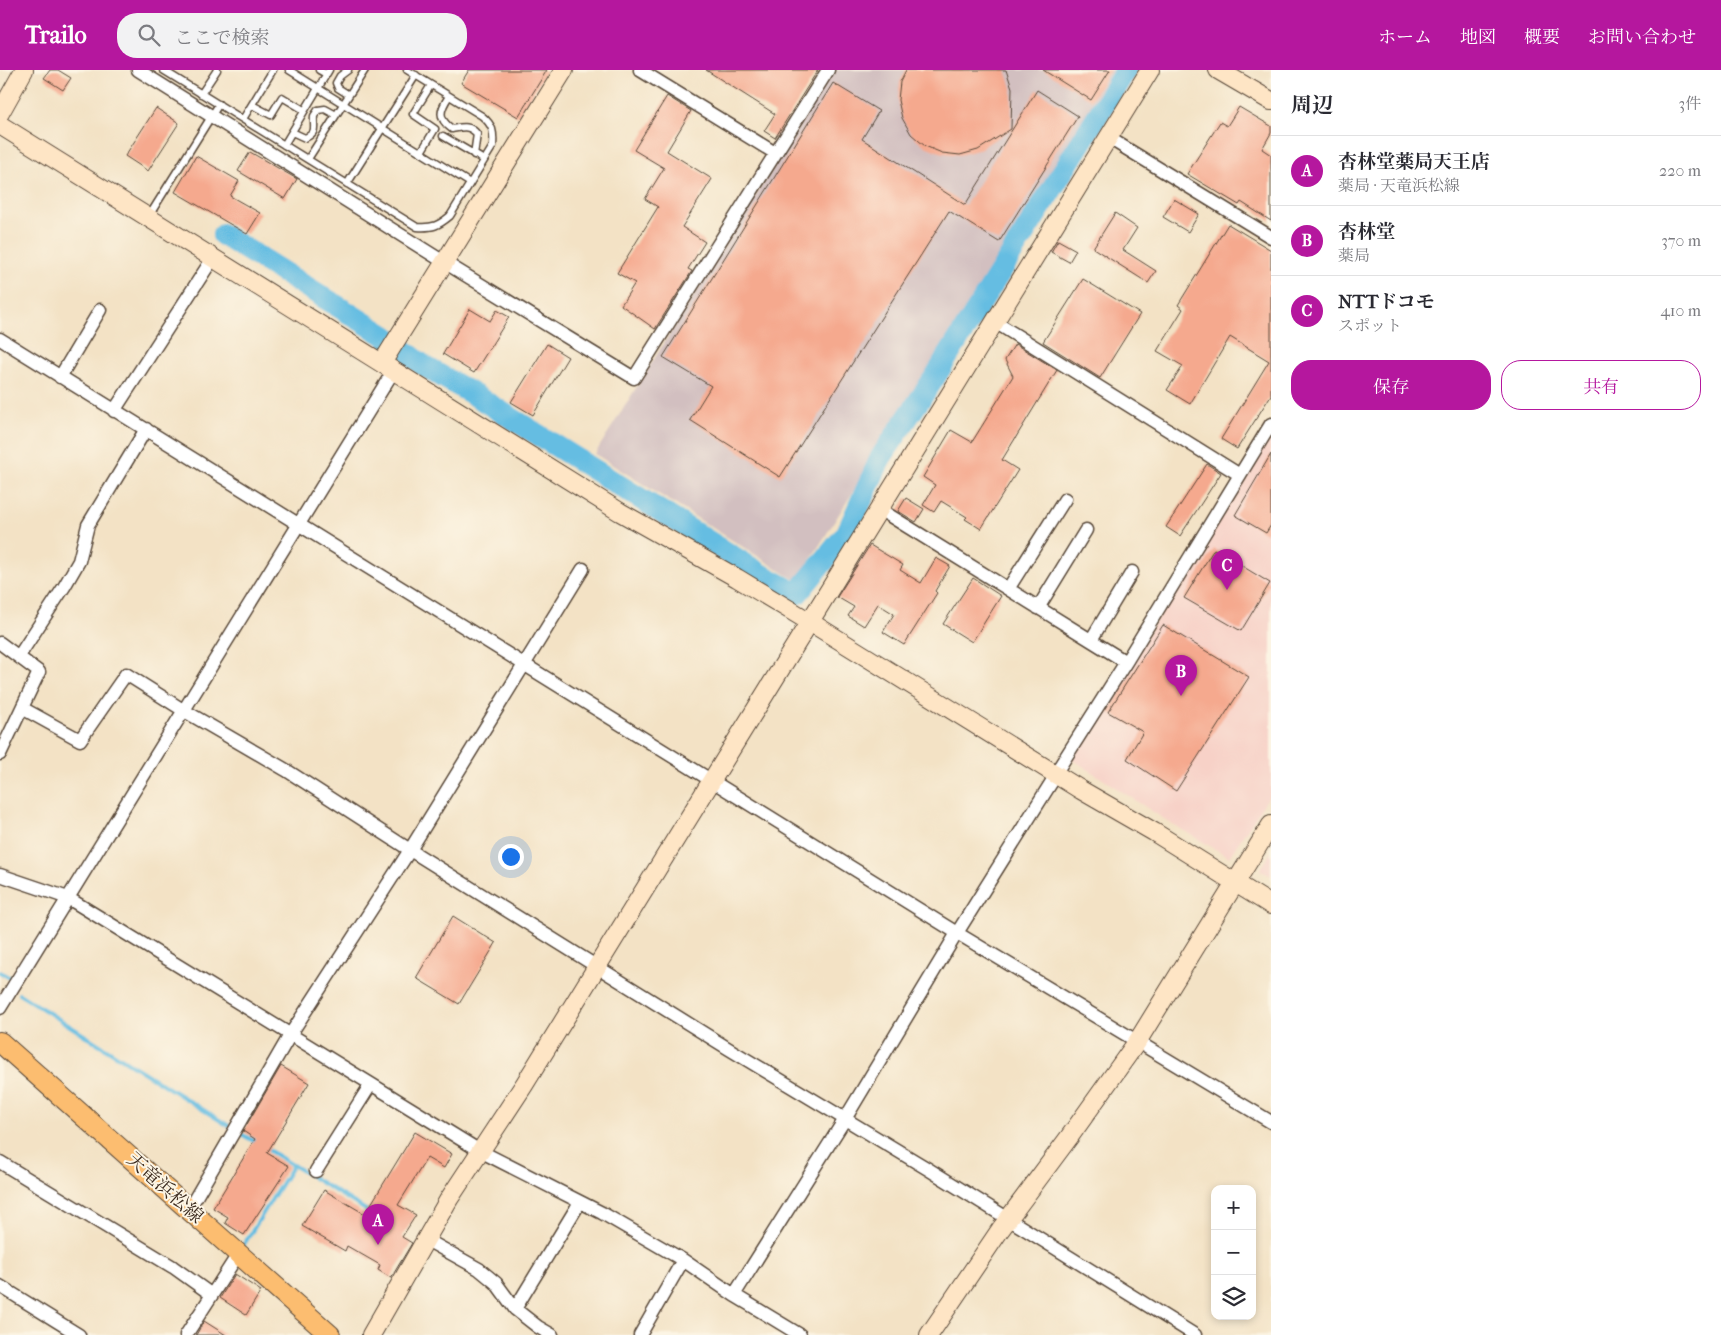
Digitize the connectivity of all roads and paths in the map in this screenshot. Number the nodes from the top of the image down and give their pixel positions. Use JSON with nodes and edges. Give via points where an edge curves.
{"nodes":[{"id":1,"x":24,"y":70,"type":"edge"},
{"id":2,"x":138,"y":70,"type":"edge"},
{"id":3,"x":163,"y":70,"type":"edge"},
{"id":4,"x":216,"y":70,"type":"edge"},
{"id":5,"x":273,"y":70,"type":"edge"},
{"id":6,"x":289,"y":70,"type":"edge"},
{"id":7,"x":320,"y":70,"type":"edge"},
{"id":8,"x":348,"y":70,"type":"edge"},
{"id":9,"x":364,"y":70,"type":"edge"},
{"id":10,"x":407,"y":70,"type":"edge"},
{"id":11,"x":564,"y":70,"type":"edge"},
{"id":12,"x":640,"y":70,"type":"edge"},
{"id":13,"x":828,"y":70,"type":"edge"},
{"id":14,"x":1150,"y":70,"type":"edge"},
{"id":15,"x":1218,"y":70,"type":"edge"},
{"id":16,"x":328,"y":72,"type":"edge"},
{"id":17,"x":416,"y":76,"type":"junction"},
{"id":18,"x":431,"y":85,"type":"junction"},
{"id":19,"x":318,"y":88,"type":"junction"},
{"id":20,"x":201,"y":94,"type":"junction"},
{"id":21,"x":348,"y":95,"type":"junction"},
{"id":22,"x":449,"y":96,"type":"junction"},
{"id":23,"x":1271,"y":101,"type":"edge"},
{"id":24,"x":219,"y":104,"type":"junction"},
{"id":25,"x":343,"y":104,"type":"junction"},
{"id":26,"x":252,"y":105,"type":"junction"},
{"id":27,"x":3,"y":110,"type":"edge"},
{"id":28,"x":304,"y":110,"type":"junction"},
{"id":29,"x":336,"y":115,"type":"junction"},
{"id":30,"x":212,"y":116,"type":"junction"},
{"id":31,"x":243,"y":120,"type":"junction"},
{"id":32,"x":383,"y":128,"type":"junction"},
{"id":33,"x":292,"y":132,"type":"junction"},
{"id":34,"x":443,"y":136,"type":"dead end"},
{"id":35,"x":1109,"y":138,"type":"junction"},
{"id":36,"x":284,"y":145,"type":"junction"},
{"id":37,"x":421,"y":152,"type":"junction"},
{"id":38,"x":775,"y":153,"type":"junction"},
{"id":39,"x":474,"y":154,"type":"junction"},
{"id":40,"x":308,"y":159,"type":"junction"},
{"id":41,"x":484,"y":160,"type":"junction"},
{"id":42,"x":470,"y":183,"type":"junction"},
{"id":43,"x":348,"y":184,"type":"junction"},
{"id":44,"x":148,"y":217,"type":"junction"},
{"id":45,"x":1271,"y":237,"type":"edge"},
{"id":46,"x":213,"y":258,"type":"junction"},
{"id":47,"x":444,"y":262,"type":"junction"},
{"id":48,"x":100,"y":310,"type":"dead end"},
{"id":49,"x":995,"y":322,"type":"junction"},
{"id":50,"x":0,"y":339,"type":"edge"},
{"id":51,"x":391,"y":354,"type":"junction"},
{"id":52,"x":60,"y":377,"type":"junction"},
{"id":53,"x":114,"y":410,"type":"junction"},
{"id":54,"x":1271,"y":424,"type":"edge"},
{"id":55,"x":146,"y":429,"type":"junction"},
{"id":56,"x":1240,"y":475,"type":"junction"},
{"id":57,"x":1064,"y":499,"type":"dead end"},
{"id":58,"x":879,"y":509,"type":"junction"},
{"id":59,"x":298,"y":524,"type":"junction"},
{"id":60,"x":1086,"y":530,"type":"dead end"},
{"id":61,"x":583,"y":569,"type":"dead end"},
{"id":62,"x":1132,"y":572,"type":"dead end"},
{"id":63,"x":1008,"y":589,"type":"junction"},
{"id":64,"x":1038,"y":608,"type":"junction"},
{"id":65,"x":810,"y":622,"type":"junction"},
{"id":66,"x":1090,"y":640,"type":"junction"},
{"id":67,"x":0,"y":642,"type":"edge"},
{"id":68,"x":19,"y":656,"type":"junction"},
{"id":69,"x":1126,"y":662,"type":"junction"},
{"id":70,"x":524,"y":664,"type":"junction"},
{"id":71,"x":22,"y":708,"type":"junction"},
{"id":72,"x":183,"y":710,"type":"junction"},
{"id":73,"x":0,"y":754,"type":"edge"},
{"id":74,"x":1059,"y":769,"type":"junction"},
{"id":75,"x":712,"y":780,"type":"junction"},
{"id":76,"x":1271,"y":825,"type":"edge"},
{"id":77,"x":410,"y":850,"type":"junction"},
{"id":78,"x":0,"y":875,"type":"edge"},
{"id":79,"x":1235,"y":883,"type":"junction"},
{"id":80,"x":68,"y":898,"type":"junction"},
{"id":81,"x":1271,"y":905,"type":"edge"},
{"id":82,"x":957,"y":932,"type":"junction"},
{"id":83,"x":596,"y":966,"type":"junction"},
{"id":84,"x":0,"y":1008,"type":"edge"},
{"id":85,"x":290,"y":1035,"type":"junction"},
{"id":86,"x":0,"y":1042,"type":"edge"},
{"id":87,"x":1137,"y":1042,"type":"junction"},
{"id":88,"x":371,"y":1084,"type":"junction"},
{"id":89,"x":844,"y":1119,"type":"junction"},
{"id":90,"x":1271,"y":1122,"type":"edge"},
{"id":91,"x":480,"y":1151,"type":"junction"},
{"id":92,"x":0,"y":1162,"type":"edge"},
{"id":93,"x":316,"y":1171,"type":"dead end"},
{"id":94,"x":580,"y":1202,"type":"junction"},
{"id":95,"x":189,"y":1209,"type":"junction"},
{"id":96,"x":1008,"y":1220,"type":"junction"},
{"id":97,"x":425,"y":1239,"type":"junction"},
{"id":98,"x":238,"y":1254,"type":"junction"},
{"id":99,"x":683,"y":1260,"type":"junction"},
{"id":100,"x":0,"y":1286,"type":"edge"},
{"id":101,"x":212,"y":1295,"type":"junction"},
{"id":102,"x":734,"y":1295,"type":"junction"},
{"id":103,"x":515,"y":1309,"type":"junction"},
{"id":104,"x":79,"y":1335,"type":"edge"},
{"id":105,"x":186,"y":1335,"type":"edge"},
{"id":106,"x":330,"y":1335,"type":"edge"},
{"id":107,"x":371,"y":1335,"type":"edge"},
{"id":108,"x":552,"y":1335,"type":"edge"},
{"id":109,"x":640,"y":1335,"type":"edge"},
{"id":110,"x":800,"y":1335,"type":"edge"},
{"id":111,"x":929,"y":1335,"type":"edge"},
{"id":112,"x":1195,"y":1335,"type":"edge"}],
"edges":[{"from":1,"to":27,"type":"street"},
{"from":2,"to":30,"type":"street"},
{"from":3,"to":20,"type":"lane"},
{"from":4,"to":20,"type":"lane"},
{"from":5,"to":26,"type":"lane"},
{"from":6,"to":19,"type":"lane"},
{"from":7,"to":16,"type":"lane"},
{"from":8,"to":21,"type":"lane","via":[[336,83]]},
{"from":9,"to":21,"type":"lane"},
{"from":10,"to":17,"type":"lane"},
{"from":11,"to":47,"type":"street"},
{"from":12,"to":38,"type":"street"},
{"from":13,"to":38,"type":"street"},
{"from":14,"to":35,"type":"street"},
{"from":15,"to":23,"type":"street"},
{"from":16,"to":19,"type":"lane"},
{"from":17,"to":18,"type":"lane"},
{"from":17,"to":32,"type":"lane"},
{"from":18,"to":22,"type":"lane"},
{"from":18,"to":37,"type":"lane","via":[[413,114],[435,129]]},
{"from":19,"to":25,"type":"lane"},
{"from":19,"to":28,"type":"lane"},
{"from":20,"to":24,"type":"lane"},
{"from":21,"to":25,"type":"lane"},
{"from":22,"to":39,"type":"lane","via":[[442,107],[441,118],[452,129],[472,128],[477,134]]},
{"from":22,"to":41,"type":"lane","via":[[490,122],[494,135]]},
{"from":24,"to":30,"type":"lane"},
{"from":24,"to":31,"type":"lane"},
{"from":25,"to":29,"type":"lane"},
{"from":25,"to":32,"type":"lane"},
{"from":26,"to":28,"type":"lane","via":[[271,115],[282,97]]},
{"from":26,"to":31,"type":"lane"},
{"from":27,"to":44,"type":"street"},
{"from":28,"to":33,"type":"lane"},
{"from":29,"to":33,"type":"lane","via":[[318,110],[314,116],[315,130],[311,134],[305,138]]},
{"from":29,"to":40,"type":"lane"},
{"from":30,"to":44,"type":"lane"},
{"from":30,"to":47,"type":"street"},
{"from":31,"to":36,"type":"lane"},
{"from":32,"to":37,"type":"lane"},
{"from":32,"to":43,"type":"lane"},
{"from":33,"to":36,"type":"lane"},
{"from":34,"to":39,"type":"lane"},
{"from":35,"to":45,"type":"street"},
{"from":35,"to":49,"type":"street"},
{"from":36,"to":40,"type":"lane"},
{"from":37,"to":42,"type":"lane"},
{"from":38,"to":47,"type":"street","via":[[634,378]]},
{"from":39,"to":41,"type":"lane"},
{"from":40,"to":43,"type":"lane"},
{"from":41,"to":42,"type":"lane"},
{"from":42,"to":43,"type":"lane","via":[[450,216],[430,228],[417,227]]},
{"from":44,"to":46,"type":"street"},
{"from":46,"to":51,"type":"street"},
{"from":46,"to":53,"type":"street"},
{"from":47,"to":51,"type":"street"},
{"from":48,"to":52,"type":"street"},
{"from":49,"to":56,"type":"street"},
{"from":49,"to":58,"type":"street"},
{"from":50,"to":52,"type":"street"},
{"from":51,"to":59,"type":"street"},
{"from":51,"to":65,"type":"street","via":[[620,512]]},
{"from":52,"to":53,"type":"street"},
{"from":53,"to":55,"type":"street"},
{"from":54,"to":56,"type":"street"},
{"from":55,"to":59,"type":"street"},
{"from":55,"to":68,"type":"street","via":[[88,525],[79,561]]},
{"from":56,"to":69,"type":"street"},
{"from":57,"to":63,"type":"street"},
{"from":58,"to":63,"type":"street"},
{"from":58,"to":65,"type":"street"},
{"from":59,"to":70,"type":"street"},
{"from":59,"to":72,"type":"street"},
{"from":60,"to":64,"type":"street"},
{"from":61,"to":70,"type":"street"},
{"from":62,"to":66,"type":"street"},
{"from":63,"to":64,"type":"street"},
{"from":64,"to":66,"type":"street"},
{"from":65,"to":74,"type":"street"},
{"from":65,"to":75,"type":"street"},
{"from":66,"to":69,"type":"street"},
{"from":67,"to":68,"type":"street"},
{"from":68,"to":71,"type":"street","via":[[39,672]]},
{"from":69,"to":74,"type":"street"},
{"from":70,"to":75,"type":"street"},
{"from":70,"to":77,"type":"street"},
{"from":71,"to":72,"type":"street","via":[[80,740],[126,674]]},
{"from":71,"to":73,"type":"street"},
{"from":72,"to":77,"type":"street","via":[[286,770]]},
{"from":72,"to":80,"type":"street"},
{"from":74,"to":79,"type":"street"},
{"from":74,"to":82,"type":"street"},
{"from":75,"to":82,"type":"street"},
{"from":75,"to":83,"type":"street"},
{"from":76,"to":79,"type":"street"},
{"from":77,"to":83,"type":"street"},
{"from":77,"to":85,"type":"street"},
{"from":78,"to":80,"type":"street"},
{"from":79,"to":81,"type":"street"},
{"from":79,"to":87,"type":"street"},
{"from":80,"to":84,"type":"street"},
{"from":80,"to":85,"type":"street"},
{"from":82,"to":87,"type":"street"},
{"from":82,"to":89,"type":"street"},
{"from":83,"to":89,"type":"street"},
{"from":83,"to":91,"type":"street"},
{"from":85,"to":88,"type":"street"},
{"from":85,"to":95,"type":"street"},
{"from":86,"to":95,"type":"main road","name":"天竜浜松線"},
{"from":87,"to":90,"type":"street"},
{"from":87,"to":96,"type":"street"},
{"from":88,"to":91,"type":"street"},
{"from":88,"to":93,"type":"street"},
{"from":89,"to":96,"type":"street"},
{"from":89,"to":102,"type":"street"},
{"from":91,"to":94,"type":"street"},
{"from":91,"to":97,"type":"street"},
{"from":92,"to":101,"type":"street","via":[[173,1267]]},
{"from":94,"to":99,"type":"street"},
{"from":94,"to":103,"type":"street"},
{"from":95,"to":98,"type":"main road","name":"天竜浜松線"},
{"from":96,"to":111,"type":"street"},
{"from":96,"to":112,"type":"street"},
{"from":97,"to":103,"type":"street","via":[[479,1269],[496,1283]]},
{"from":97,"to":107,"type":"street"},
{"from":98,"to":101,"type":"street"},
{"from":98,"to":106,"type":"main road","name":"天竜浜松線"},
{"from":99,"to":102,"type":"street"},
{"from":99,"to":109,"type":"street"},
{"from":100,"to":104,"type":"street"},
{"from":101,"to":105,"type":"street"},
{"from":102,"to":110,"type":"street"},
{"from":103,"to":108,"type":"street"}]}
